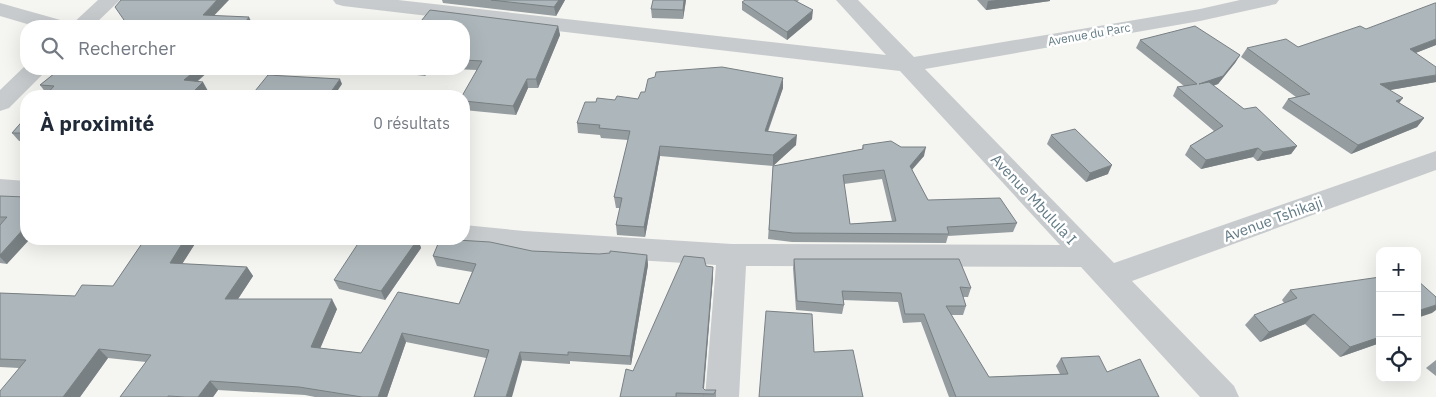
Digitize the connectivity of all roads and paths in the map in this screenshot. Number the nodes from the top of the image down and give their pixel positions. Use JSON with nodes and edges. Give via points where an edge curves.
{"nodes":[{"id":1,"x":110,"y":0,"type":"edge"},
{"id":2,"x":343,"y":0,"type":"edge"},
{"id":3,"x":846,"y":0,"type":"edge"},
{"id":4,"x":1268,"y":0,"type":"edge"},
{"id":5,"x":0,"y":9,"type":"edge"},
{"id":6,"x":36,"y":20,"type":"edge"},
{"id":7,"x":88,"y":20,"type":"edge"},
{"id":8,"x":909,"y":65,"type":"junction"},
{"id":9,"x":30,"y":75,"type":"edge"},
{"id":10,"x":0,"y":103,"type":"edge"},
{"id":11,"x":1436,"y":160,"type":"edge"},
{"id":12,"x":0,"y":189,"type":"edge"},
{"id":13,"x":20,"y":191,"type":"edge"},
{"id":14,"x":470,"y":237,"type":"edge"},
{"id":15,"x":732,"y":255,"type":"junction"},
{"id":16,"x":1086,"y":256,"type":"junction"},
{"id":17,"x":1110,"y":277,"type":"junction"},
{"id":18,"x":722,"y":397,"type":"edge"},
{"id":19,"x":1222,"y":397,"type":"edge"}],
"edges":[{"from":1,"to":7,"type":"street"},
{"from":2,"to":8,"type":"street","name":"Avenue du Parc"},
{"from":3,"to":8,"type":"street","name":"Avenue Mbulula I"},
{"from":4,"to":8,"type":"street","name":"Avenue du Parc","via":[[1200,16]]},
{"from":5,"to":6,"type":"street"},
{"from":8,"to":16,"type":"street","name":"Avenue Mbulula I"},
{"from":9,"to":10,"type":"street"},
{"from":11,"to":17,"type":"street","name":"Avenue Tshikaji"},
{"from":12,"to":13,"type":"street"},
{"from":14,"to":15,"type":"street"},
{"from":15,"to":16,"type":"street"},
{"from":15,"to":18,"type":"street"},
{"from":16,"to":17,"type":"street","name":"Avenue Mbulula I"},
{"from":17,"to":19,"type":"street","name":"Avenue Mbulula I"}]}
